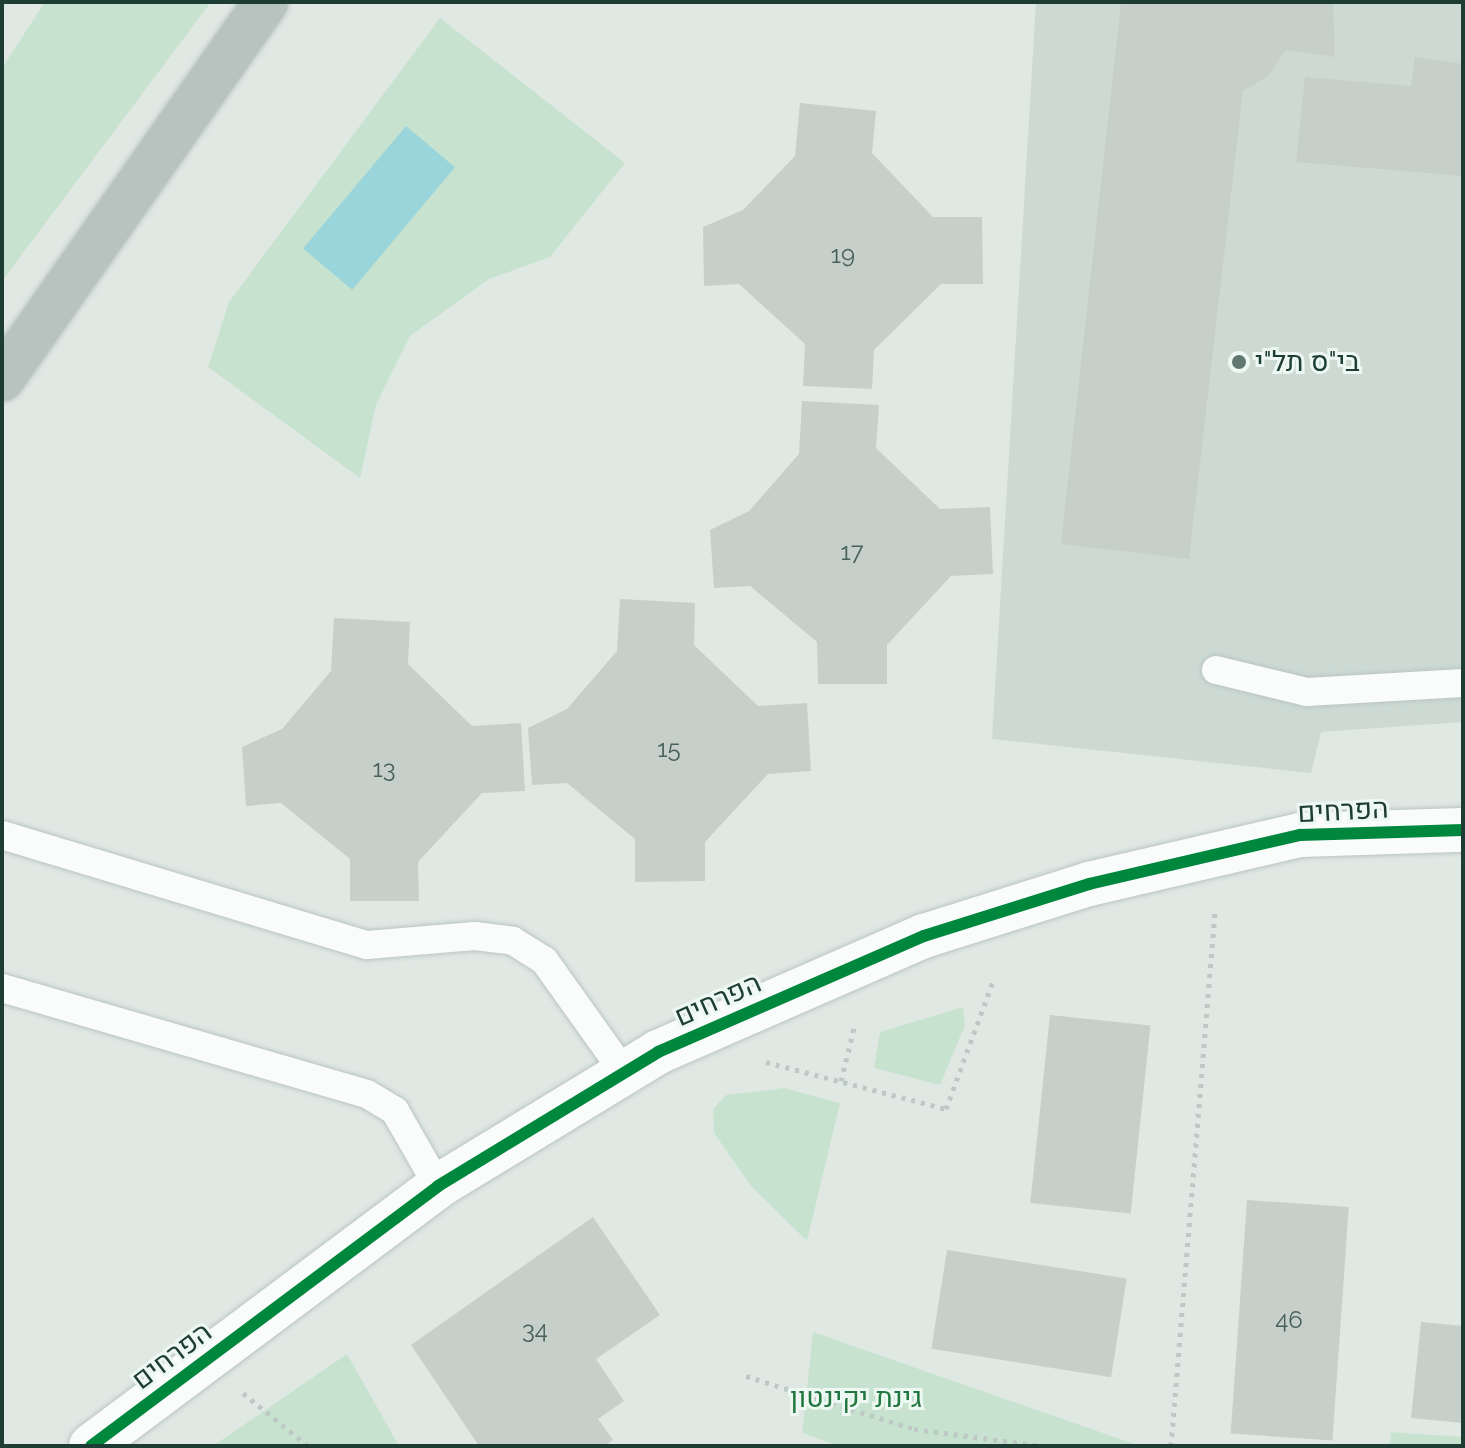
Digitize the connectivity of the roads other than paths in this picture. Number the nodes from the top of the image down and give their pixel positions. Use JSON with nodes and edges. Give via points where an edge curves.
{"nodes":[{"id":1,"x":266,"y":2,"type":"edge"},
{"id":2,"x":2,"y":379,"type":"edge"},
{"id":3,"x":1216,"y":670,"type":"dead end"},
{"id":4,"x":1463,"y":683,"type":"edge"},
{"id":5,"x":1463,"y":830,"type":"edge"},
{"id":6,"x":2,"y":835,"type":"edge"},
{"id":7,"x":2,"y":988,"type":"edge"},
{"id":8,"x":624,"y":1072,"type":"junction"},
{"id":9,"x":438,"y":1186,"type":"junction"},
{"id":10,"x":91,"y":1446,"type":"edge"}],
"edges":[{"from":1,"to":2,"type":"highway"},
{"from":3,"to":4,"type":"lane","via":[[1307,692]]},
{"from":5,"to":8,"type":"street","name":"הפרחים","via":[[1300,835],[1089,884],[924,936]]},
{"from":6,"to":8,"type":"lane","via":[[367,945],[475,936],[513,941],[544,960]]},
{"from":7,"to":9,"type":"lane","via":[[367,1094],[395,1111]]},
{"from":8,"to":9,"type":"street","name":"הפרחים"},
{"from":9,"to":10,"type":"street","name":"הפרחים"}]}
